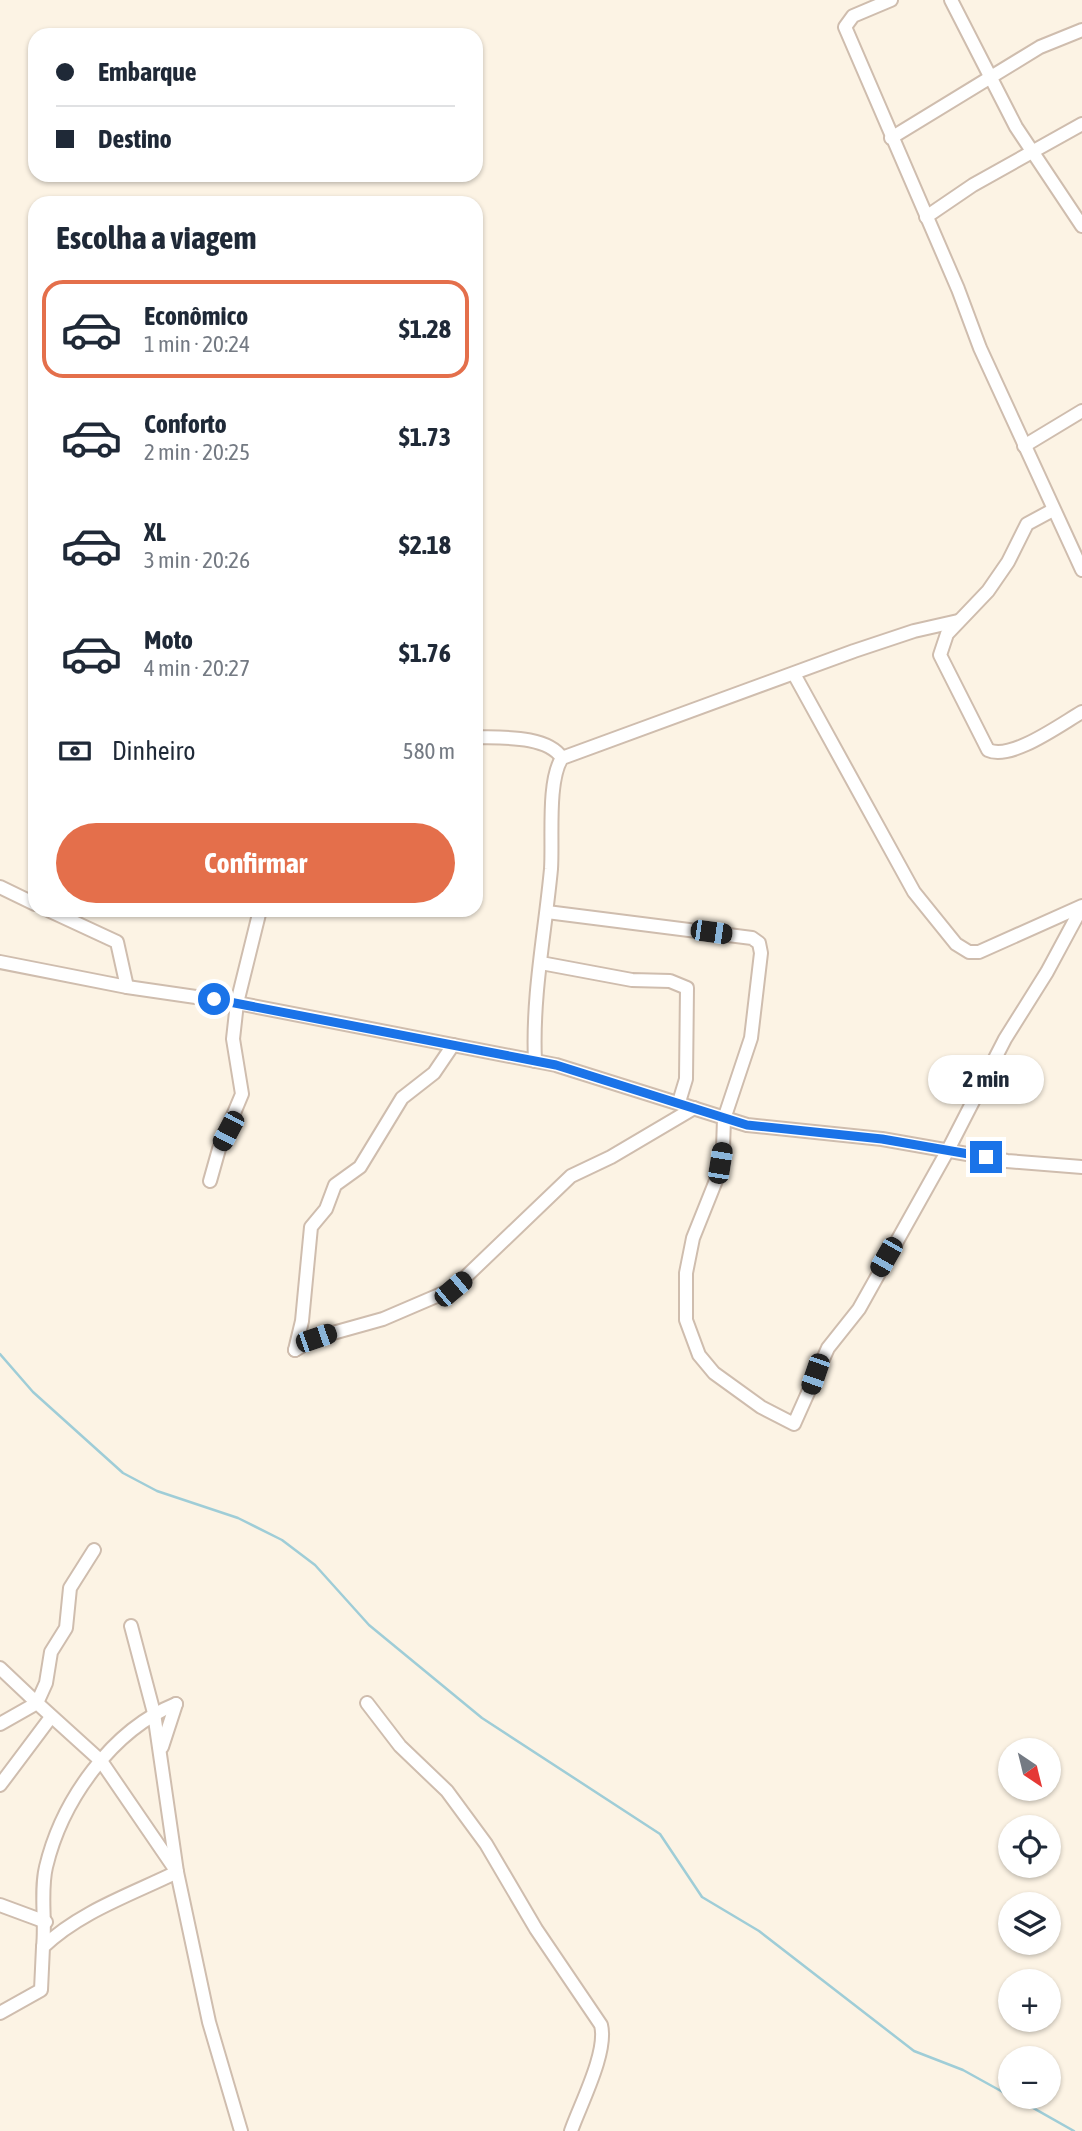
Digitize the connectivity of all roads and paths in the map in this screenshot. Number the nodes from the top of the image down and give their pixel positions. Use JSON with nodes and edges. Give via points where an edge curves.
{"nodes":[{"id":1,"x":891,"y":0,"type":"edge"},
{"id":2,"x":951,"y":0,"type":"edge"},
{"id":3,"x":1082,"y":30,"type":"edge"},
{"id":4,"x":992,"y":79,"type":"junction"},
{"id":5,"x":1082,"y":124,"type":"edge"},
{"id":6,"x":891,"y":138,"type":"junction"},
{"id":7,"x":1034,"y":152,"type":"junction"},
{"id":8,"x":926,"y":217,"type":"junction"},
{"id":9,"x":1080,"y":218,"type":"edge"},
{"id":10,"x":1082,"y":411,"type":"edge"},
{"id":11,"x":1024,"y":446,"type":"junction"},
{"id":12,"x":1054,"y":510,"type":"junction"},
{"id":13,"x":1082,"y":570,"type":"edge"},
{"id":14,"x":958,"y":621,"type":"junction"},
{"id":15,"x":794,"y":674,"type":"junction"},
{"id":16,"x":1082,"y":712,"type":"edge"},
{"id":17,"x":483,"y":737,"type":"edge"},
{"id":18,"x":562,"y":758,"type":"junction"},
{"id":19,"x":0,"y":887,"type":"edge"},
{"id":20,"x":28,"y":901,"type":"edge"},
{"id":21,"x":1082,"y":907,"type":"edge"},
{"id":22,"x":547,"y":912,"type":"junction"},
{"id":23,"x":63,"y":917,"type":"edge"},
{"id":24,"x":258,"y":917,"type":"edge"},
{"id":25,"x":0,"y":962,"type":"edge"},
{"id":26,"x":541,"y":963,"type":"junction"},
{"id":27,"x":127,"y":987,"type":"junction"},
{"id":28,"x":237,"y":1003,"type":"junction"},
{"id":29,"x":453,"y":1045,"type":"junction"},
{"id":30,"x":534,"y":1061,"type":"junction"},
{"id":31,"x":662,"y":1098,"type":"junction"},
{"id":32,"x":679,"y":1102,"type":"junction"},
{"id":33,"x":694,"y":1108,"type":"junction"},
{"id":34,"x":724,"y":1119,"type":"junction"},
{"id":35,"x":671,"y":1121,"type":"junction"},
{"id":36,"x":948,"y":1150,"type":"junction"},
{"id":37,"x":1082,"y":1167,"type":"edge"},
{"id":38,"x":210,"y":1181,"type":"dead end"},
{"id":39,"x":94,"y":1550,"type":"dead end"},
{"id":40,"x":131,"y":1626,"type":"dead end"},
{"id":41,"x":0,"y":1668,"type":"edge"},
{"id":42,"x":37,"y":1703,"type":"junction"},
{"id":43,"x":367,"y":1703,"type":"dead end"},
{"id":44,"x":155,"y":1713,"type":"junction"},
{"id":45,"x":51,"y":1717,"type":"junction"},
{"id":46,"x":0,"y":1724,"type":"edge"},
{"id":47,"x":161,"y":1751,"type":"junction"},
{"id":48,"x":101,"y":1760,"type":"junction"},
{"id":49,"x":0,"y":1785,"type":"edge"},
{"id":50,"x":177,"y":1872,"type":"junction"},
{"id":51,"x":0,"y":1905,"type":"edge"},
{"id":52,"x":46,"y":1922,"type":"junction"},
{"id":53,"x":43,"y":1947,"type":"junction"},
{"id":54,"x":0,"y":2013,"type":"edge"},
{"id":55,"x":241,"y":2131,"type":"edge"},
{"id":56,"x":571,"y":2131,"type":"edge"}],
"edges":[{"from":1,"to":6,"type":"street","via":[[853,16],[845,27]]},
{"from":2,"to":4,"type":"street"},
{"from":3,"to":4,"type":"street","via":[[1051,41]]},
{"from":4,"to":6,"type":"street"},
{"from":4,"to":7,"type":"street"},
{"from":5,"to":7,"type":"street"},
{"from":6,"to":8,"type":"street"},
{"from":7,"to":8,"type":"street"},
{"from":7,"to":9,"type":"street"},
{"from":8,"to":11,"type":"street"},
{"from":10,"to":11,"type":"street"},
{"from":11,"to":12,"type":"street"},
{"from":12,"to":13,"type":"street"},
{"from":12,"to":14,"type":"street","via":[[1027,524],[988,591]]},
{"from":14,"to":15,"type":"street","via":[[914,631]]},
{"from":14,"to":16,"type":"street","via":[[947,634],[940,655],[988,750],[996,754],[1011,751]]},
{"from":15,"to":18,"type":"street"},
{"from":15,"to":21,"type":"street","via":[[914,892],[956,944],[979,952]]},
{"from":17,"to":18,"type":"street","via":[[553,746]]},
{"from":18,"to":22,"type":"street","via":[[551,815]]},
{"from":19,"to":20,"type":"street"},
{"from":21,"to":36,"type":"street","via":[[980,1084]]},
{"from":22,"to":26,"type":"street"},
{"from":22,"to":34,"type":"street","via":[[752,938],[759,943],[751,1038]]},
{"from":23,"to":27,"type":"street","via":[[117,942]]},
{"from":24,"to":28,"type":"street"},
{"from":25,"to":27,"type":"street"},
{"from":26,"to":30,"type":"street","via":[[533,1016]]},
{"from":26,"to":32,"type":"street","via":[[632,980],[670,981],[687,988],[686,1079]]},
{"from":27,"to":28,"type":"street"},
{"from":28,"to":29,"type":"street"},
{"from":28,"to":38,"type":"street","via":[[233,1048],[242,1094]]},
{"from":29,"to":30,"type":"street"},
{"from":29,"to":35,"type":"street","via":[[434,1073],[402,1098],[360,1167],[335,1185],[327,1209],[311,1227],[295,1350],[316,1338],[383,1319],[453,1289],[571,1176]]},
{"from":30,"to":31,"type":"street"},
{"from":31,"to":32,"type":"street"},
{"from":31,"to":35,"type":"street"},
{"from":32,"to":33,"type":"street"},
{"from":33,"to":34,"type":"street"},
{"from":33,"to":35,"type":"street"},
{"from":34,"to":36,"type":"street"},
{"from":34,"to":36,"type":"street","via":[[720,1163],[693,1238],[686,1273],[686,1320],[699,1355],[714,1373],[790,1423],[796,1421],[828,1348],[859,1309]]},
{"from":36,"to":37,"type":"street"},
{"from":39,"to":42,"type":"street","via":[[70,1588],[66,1628],[51,1652]]},
{"from":40,"to":44,"type":"street"},
{"from":41,"to":42,"type":"street"},
{"from":42,"to":45,"type":"street"},
{"from":42,"to":46,"type":"street"},
{"from":43,"to":56,"type":"street","via":[[400,1746],[447,1791],[486,1844],[601,2025],[595,2066]]},
{"from":44,"to":47,"type":"street"},
{"from":44,"to":47,"type":"street","via":[[176,1704]]},
{"from":44,"to":48,"type":"street"},
{"from":45,"to":48,"type":"street"},
{"from":45,"to":49,"type":"street"},
{"from":47,"to":50,"type":"street"},
{"from":48,"to":50,"type":"street"},
{"from":48,"to":52,"type":"street","via":[[71,1807],[46,1867]]},
{"from":50,"to":53,"type":"street","via":[[80,1920]]},
{"from":50,"to":55,"type":"street","via":[[209,2022]]},
{"from":51,"to":52,"type":"street"},
{"from":52,"to":53,"type":"street"},
{"from":53,"to":54,"type":"street","via":[[41,1990]]}]}
